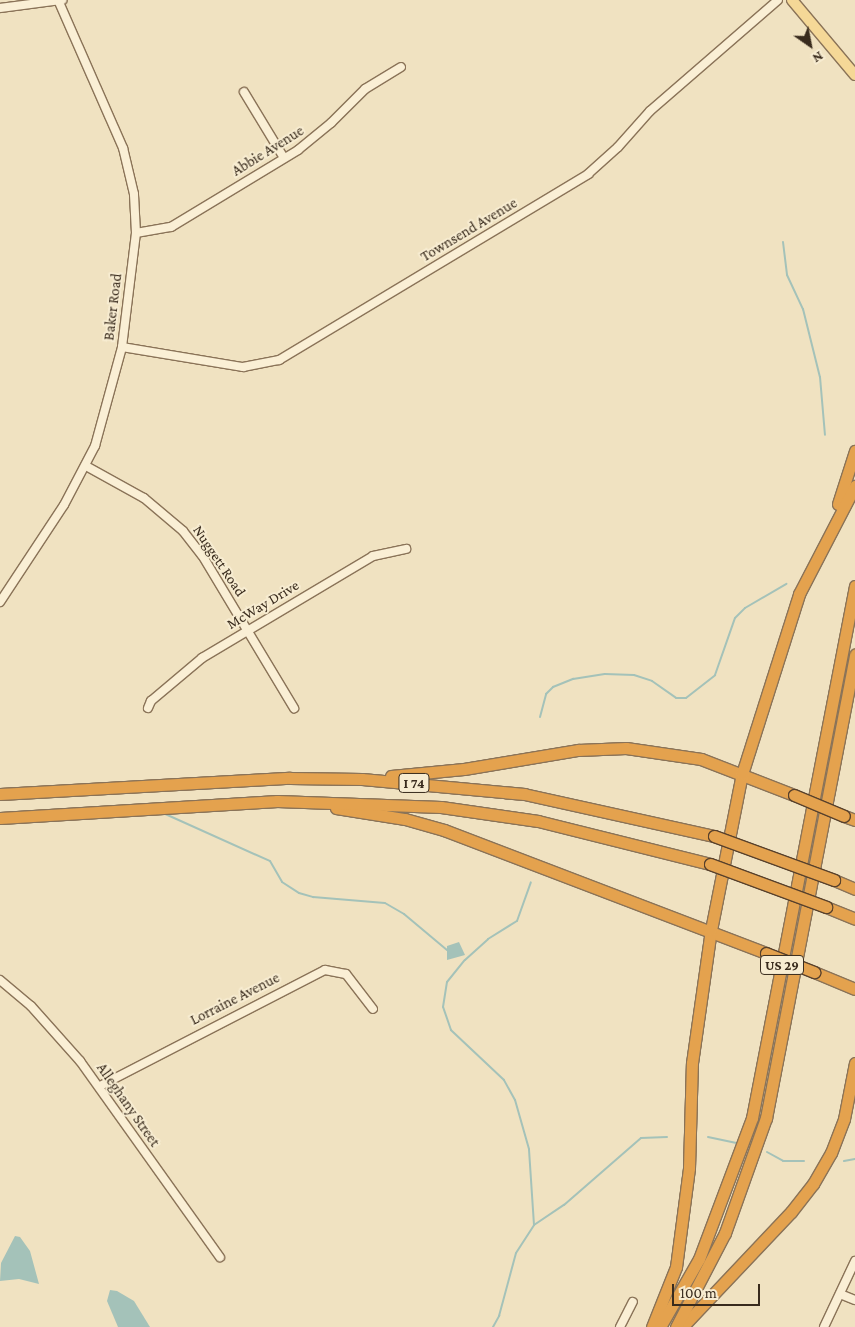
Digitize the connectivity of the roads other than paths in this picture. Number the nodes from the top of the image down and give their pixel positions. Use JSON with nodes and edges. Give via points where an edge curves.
{"nodes":[{"id":1,"x":60,"y":0,"type":"edge"},
{"id":2,"x":778,"y":0,"type":"edge"},
{"id":3,"x":792,"y":0,"type":"edge"},
{"id":4,"x":0,"y":8,"type":"edge"},
{"id":5,"x":401,"y":67,"type":"dead end"},
{"id":6,"x":855,"y":75,"type":"edge"},
{"id":7,"x":244,"y":92,"type":"dead end"},
{"id":8,"x":284,"y":158,"type":"junction"},
{"id":9,"x":136,"y":233,"type":"junction"},
{"id":10,"x":122,"y":347,"type":"junction"},
{"id":11,"x":855,"y":451,"type":"edge"},
{"id":12,"x":86,"y":466,"type":"junction"},
{"id":13,"x":855,"y":486,"type":"edge"},
{"id":14,"x":822,"y":546,"type":"junction"},
{"id":15,"x":406,"y":548,"type":"dead end"},
{"id":16,"x":855,"y":586,"type":"edge"},
{"id":17,"x":0,"y":602,"type":"edge"},
{"id":18,"x":248,"y":630,"type":"junction"},
{"id":19,"x":855,"y":654,"type":"edge"},
{"id":20,"x":148,"y":708,"type":"dead end"},
{"id":21,"x":294,"y":708,"type":"dead end"},
{"id":22,"x":742,"y":774,"type":"junction"},
{"id":23,"x":362,"y":779,"type":"junction"},
{"id":24,"x":0,"y":794,"type":"edge"},
{"id":25,"x":277,"y":801,"type":"junction"},
{"id":26,"x":0,"y":818,"type":"edge"},
{"id":27,"x":850,"y":818,"type":"edge"},
{"id":28,"x":855,"y":889,"type":"edge"},
{"id":29,"x":855,"y":919,"type":"edge"},
{"id":30,"x":711,"y":930,"type":"junction"},
{"id":31,"x":0,"y":980,"type":"edge"},
{"id":32,"x":855,"y":989,"type":"edge"},
{"id":33,"x":373,"y":1009,"type":"dead end"},
{"id":34,"x":855,"y":1063,"type":"edge"},
{"id":35,"x":100,"y":1086,"type":"junction"},
{"id":36,"x":220,"y":1257,"type":"dead end"},
{"id":37,"x":855,"y":1261,"type":"edge"},
{"id":38,"x":840,"y":1294,"type":"junction"},
{"id":39,"x":855,"y":1300,"type":"edge"},
{"id":40,"x":633,"y":1302,"type":"dead end"},
{"id":41,"x":620,"y":1327,"type":"edge"},
{"id":42,"x":652,"y":1327,"type":"edge"},
{"id":43,"x":660,"y":1327,"type":"edge"},
{"id":44,"x":676,"y":1327,"type":"edge"},
{"id":45,"x":682,"y":1327,"type":"edge"},
{"id":46,"x":824,"y":1327,"type":"edge"}],
"edges":[{"from":1,"to":4,"type":"street"},
{"from":1,"to":9,"type":"street","name":"Baker Road","via":[[123,148],[134,194]]},
{"from":2,"to":10,"type":"street","name":"Townsend Avenue","via":[[650,111],[588,174],[279,360],[243,367]]},
{"from":3,"to":6,"type":"main road"},
{"from":5,"to":8,"type":"street","name":"Abbie Avenue","via":[[365,89],[314,138]]},
{"from":7,"to":8,"type":"street"},
{"from":8,"to":9,"type":"street","name":"Abbie Avenue","via":[[171,227]]},
{"from":9,"to":10,"type":"street","name":"Baker Road"},
{"from":10,"to":12,"type":"street","name":"Baker Road","via":[[104,419]]},
{"from":11,"to":14,"type":"highway"},
{"from":12,"to":17,"type":"street","name":"Baker Road"},
{"from":12,"to":18,"type":"street","name":"Nuggett Road","via":[[144,498],[183,531],[202,555]]},
{"from":13,"to":14,"type":"highway"},
{"from":14,"to":22,"type":"highway","via":[[781,643]]},
{"from":15,"to":18,"type":"street","name":"McWay Drive","via":[[373,556]]},
{"from":16,"to":43,"type":"highway","number":"US 29","via":[[752,1118],[699,1259]]},
{"from":18,"to":20,"type":"street","name":"McWay Drive","via":[[202,658],[151,701]]},
{"from":18,"to":21,"type":"street","name":"Nuggett Road"},
{"from":19,"to":44,"type":"highway","number":"US 29","via":[[766,1118],[722,1240]]},
{"from":22,"to":23,"type":"highway","via":[[700,759],[626,748],[578,750],[464,769]]},
{"from":22,"to":27,"type":"highway","bridge":true},
{"from":22,"to":30,"type":"highway"},
{"from":23,"to":24,"type":"highway","number":"I 74","via":[[281,778]]},
{"from":23,"to":28,"type":"highway","number":"I 74","bridge":true,"via":[[524,794],[714,836]]},
{"from":25,"to":26,"type":"highway","number":"I 74"},
{"from":25,"to":29,"type":"highway","number":"I 74","bridge":true,"via":[[441,807],[538,821],[710,864]]},
{"from":25,"to":30,"type":"highway","via":[[405,819],[444,830]]},
{"from":30,"to":32,"type":"highway","bridge":true},
{"from":30,"to":42,"type":"highway","via":[[692,1063],[689,1168],[684,1215],[676,1267]]},
{"from":31,"to":35,"type":"street","name":"Alleghany Street","via":[[31,1006]]},
{"from":33,"to":35,"type":"street","name":"Lorraine Avenue","via":[[346,974],[325,970]]},
{"from":34,"to":45,"type":"highway","via":[[844,1119],[831,1153],[813,1184],[791,1212]]},
{"from":35,"to":36,"type":"street","name":"Alleghany Street","via":[[139,1146]]},
{"from":37,"to":38,"type":"street"},
{"from":38,"to":39,"type":"street"},
{"from":38,"to":46,"type":"street"},
{"from":40,"to":41,"type":"street"}]}
